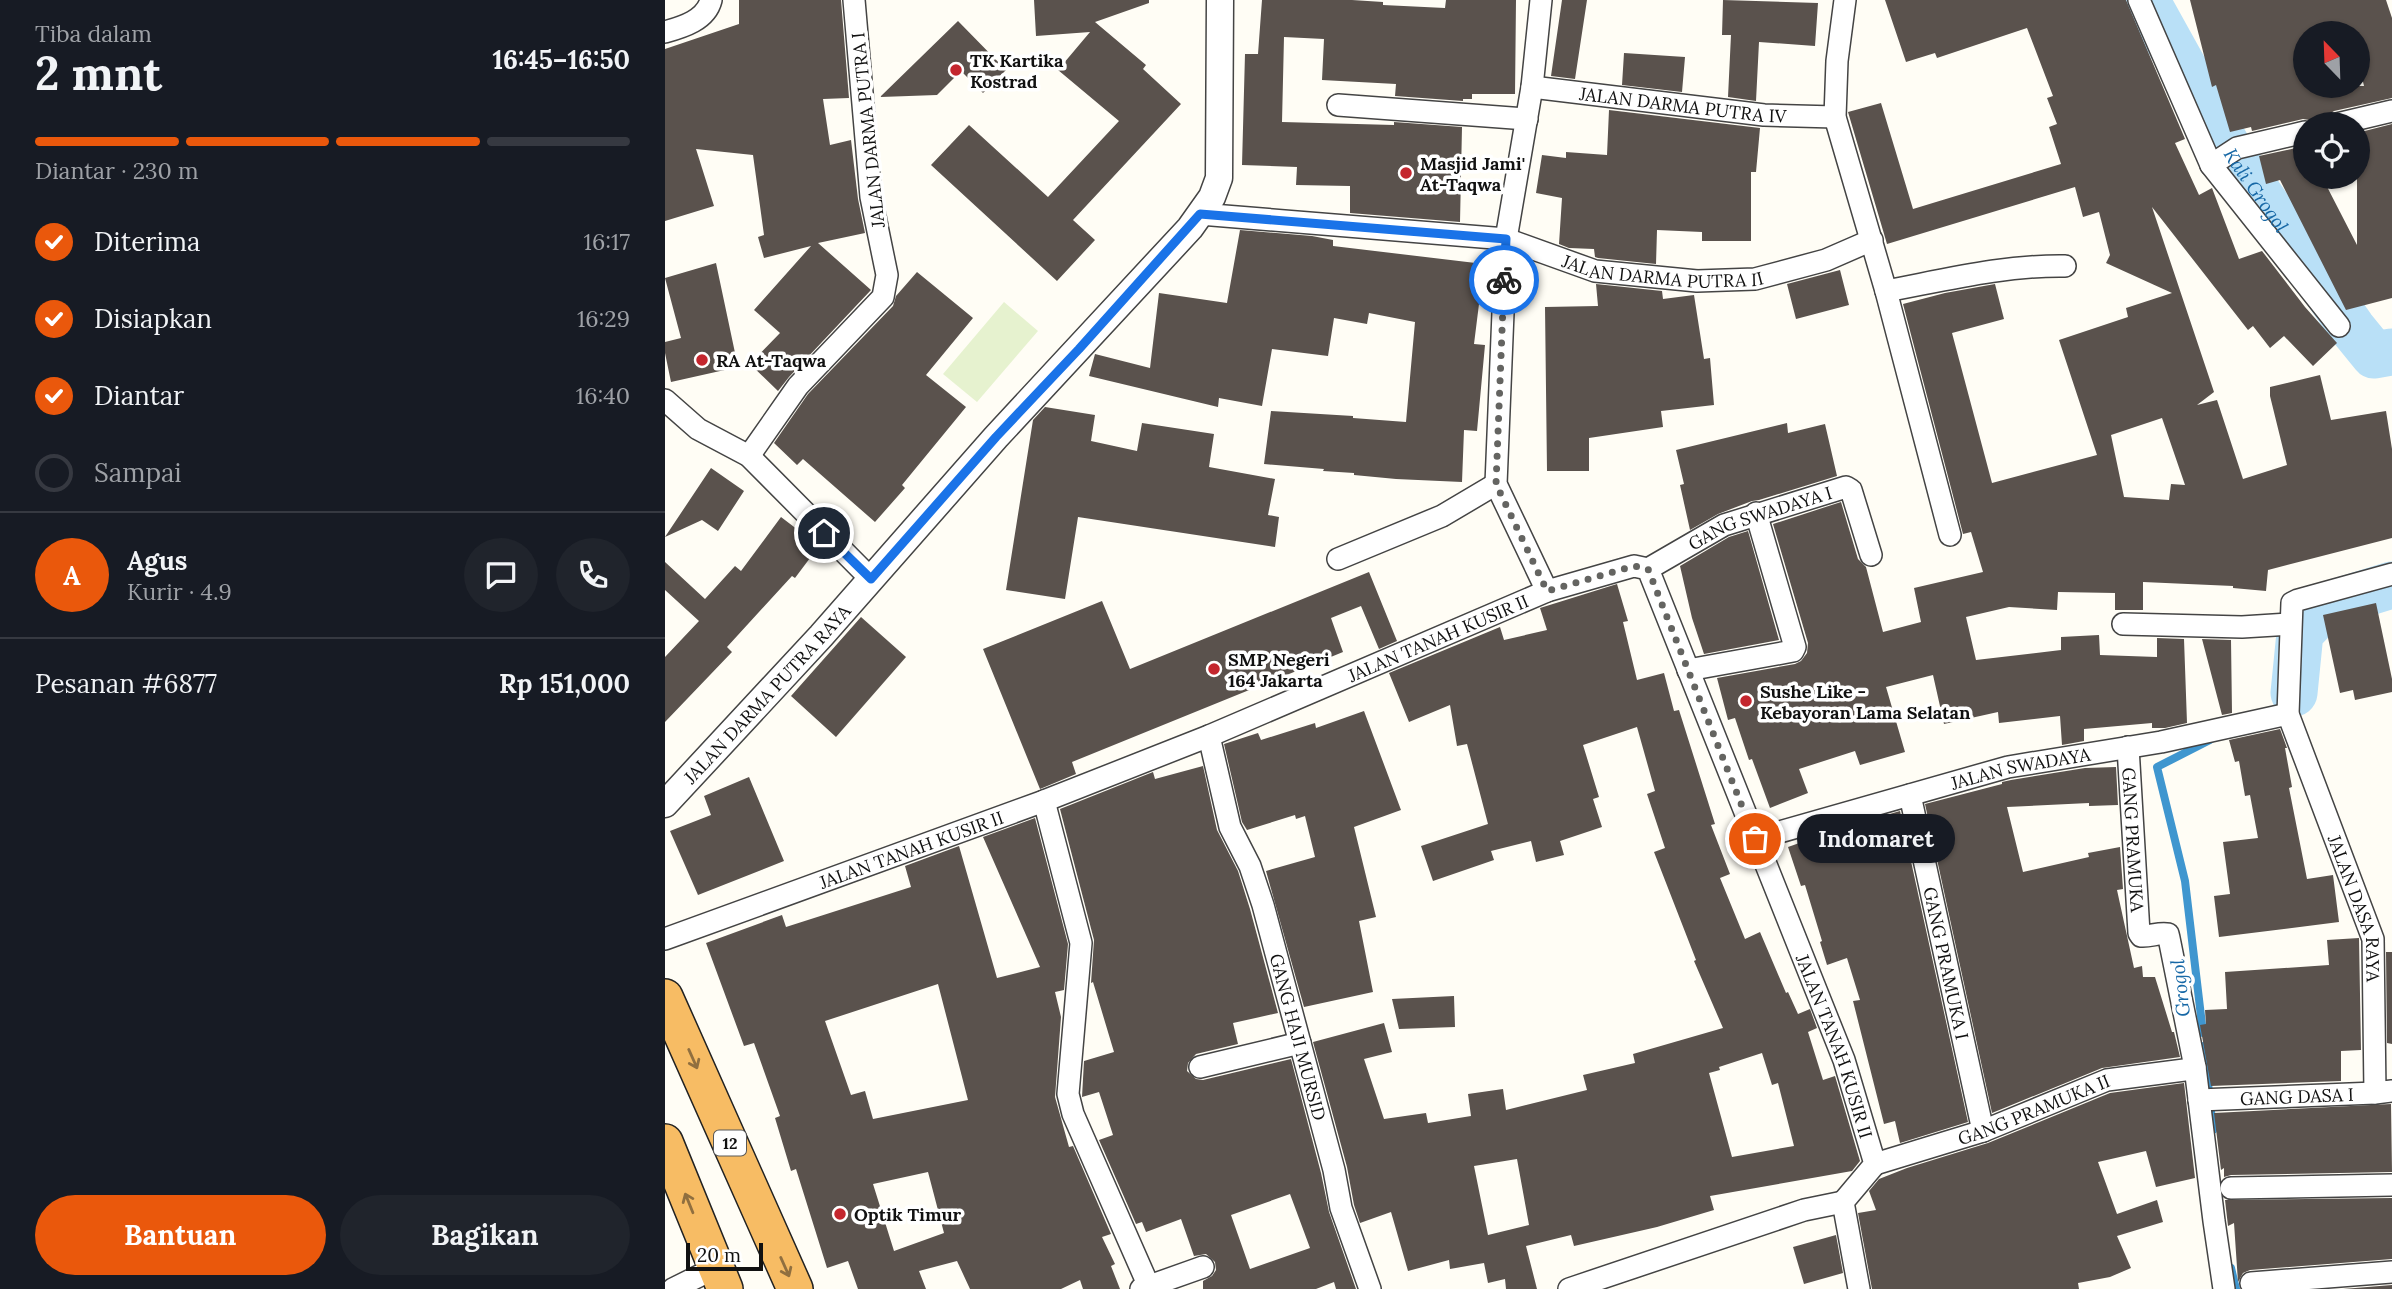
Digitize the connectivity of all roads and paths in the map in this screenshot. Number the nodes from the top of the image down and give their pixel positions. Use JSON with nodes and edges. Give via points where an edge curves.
{"nodes":[{"id":1,"x":711,"y":0,"type":"edge"},
{"id":2,"x":854,"y":0,"type":"edge"},
{"id":3,"x":1220,"y":0,"type":"edge"},
{"id":4,"x":1541,"y":0,"type":"edge"},
{"id":5,"x":1845,"y":0,"type":"edge"},
{"id":6,"x":2139,"y":0,"type":"edge"},
{"id":7,"x":665,"y":32,"type":"edge"},
{"id":8,"x":1532,"y":87,"type":"junction"},
{"id":9,"x":1338,"y":105,"type":"dead end"},
{"id":10,"x":2392,"y":111,"type":"edge"},
{"id":11,"x":2370,"y":116,"type":"edge"},
{"id":12,"x":1835,"y":117,"type":"junction"},
{"id":13,"x":1527,"y":119,"type":"junction"},
{"id":14,"x":2293,"y":135,"type":"edge"},
{"id":15,"x":2215,"y":163,"type":"junction"},
{"id":16,"x":1200,"y":214,"type":"junction"},
{"id":17,"x":1506,"y":239,"type":"junction"},
{"id":18,"x":1872,"y":240,"type":"junction"},
{"id":19,"x":2065,"y":266,"type":"dead end"},
{"id":20,"x":1885,"y":291,"type":"junction"},
{"id":21,"x":2339,"y":326,"type":"dead end"},
{"id":22,"x":665,"y":400,"type":"edge"},
{"id":23,"x":749,"y":456,"type":"junction"},
{"id":24,"x":1496,"y":484,"type":"junction"},
{"id":25,"x":1756,"y":513,"type":"junction"},
{"id":26,"x":1950,"y":536,"type":"dead end"},
{"id":27,"x":1871,"y":555,"type":"dead end"},
{"id":28,"x":1338,"y":559,"type":"dead end"},
{"id":29,"x":1648,"y":569,"type":"junction"},
{"id":30,"x":2392,"y":574,"type":"edge"},
{"id":31,"x":871,"y":579,"type":"junction"},
{"id":32,"x":1547,"y":591,"type":"junction"},
{"id":33,"x":2123,"y":624,"type":"dead end"},
{"id":34,"x":2290,"y":624,"type":"junction"},
{"id":35,"x":1688,"y":670,"type":"junction"},
{"id":36,"x":2288,"y":714,"type":"junction"},
{"id":37,"x":1209,"y":736,"type":"junction"},
{"id":38,"x":2128,"y":747,"type":"junction"},
{"id":39,"x":1910,"y":795,"type":"junction"},
{"id":40,"x":1044,"y":801,"type":"junction"},
{"id":41,"x":665,"y":804,"type":"edge"},
{"id":42,"x":1755,"y":839,"type":"junction"},
{"id":43,"x":665,"y":939,"type":"edge"},
{"id":44,"x":2382,"y":939,"type":"edge"},
{"id":45,"x":665,"y":996,"type":"edge"},
{"id":46,"x":1300,"y":1042,"type":"junction"},
{"id":47,"x":1200,"y":1067,"type":"dead end"},
{"id":48,"x":2195,"y":1067,"type":"junction"},
{"id":49,"x":2384,"y":1092,"type":"edge"},
{"id":50,"x":2208,"y":1100,"type":"junction"},
{"id":51,"x":1983,"y":1131,"type":"junction"},
{"id":52,"x":665,"y":1142,"type":"edge"},
{"id":53,"x":1875,"y":1164,"type":"junction"},
{"id":54,"x":2392,"y":1185,"type":"edge"},
{"id":55,"x":2231,"y":1188,"type":"dead end"},
{"id":56,"x":1843,"y":1202,"type":"junction"},
{"id":57,"x":1203,"y":1267,"type":"dead end"},
{"id":58,"x":2392,"y":1272,"type":"edge"},
{"id":59,"x":720,"y":1279,"type":"edge"},
{"id":60,"x":2251,"y":1283,"type":"dead end"},
{"id":61,"x":1146,"y":1288,"type":"edge"},
{"id":62,"x":673,"y":1289,"type":"edge"},
{"id":63,"x":795,"y":1289,"type":"edge"},
{"id":64,"x":1370,"y":1289,"type":"edge"},
{"id":65,"x":1569,"y":1289,"type":"edge"},
{"id":66,"x":1859,"y":1289,"type":"edge"},
{"id":67,"x":2224,"y":1289,"type":"edge"}],
"edges":[{"from":1,"to":7,"type":"street","via":[[690,25]]},
{"from":2,"to":23,"type":"street","name":"JALAN DARMA PUTRA I","via":[[871,197],[887,282],[883,297],[798,386]]},
{"from":3,"to":16,"type":"street","name":"JALAN DARMA PUTRA RAYA","via":[[1219,178]]},
{"from":4,"to":8,"type":"street"},
{"from":5,"to":12,"type":"street"},
{"from":6,"to":15,"type":"street"},
{"from":8,"to":12,"type":"street","name":"JALAN DARMA PUTRA IV","via":[[1764,115]]},
{"from":8,"to":13,"type":"street"},
{"from":9,"to":13,"type":"street"},
{"from":10,"to":11,"type":"street"},
{"from":12,"to":18,"type":"street"},
{"from":13,"to":17,"type":"street"},
{"from":14,"to":15,"type":"street","via":[[2238,148]]},
{"from":15,"to":21,"type":"street"},
{"from":16,"to":17,"type":"street","name":"JALAN DARMA PUTRA II"},
{"from":16,"to":31,"type":"street","name":"JALAN DARMA PUTRA RAYA"},
{"from":17,"to":18,"type":"street","name":"JALAN DARMA PUTRA II","via":[[1595,271],[1697,281],[1755,279],[1826,260]]},
{"from":17,"to":24,"type":"street"},
{"from":18,"to":20,"type":"street"},
{"from":19,"to":20,"type":"street","via":[[1995,269]]},
{"from":20,"to":26,"type":"street"},
{"from":22,"to":23,"type":"street","via":[[698,429]]},
{"from":23,"to":31,"type":"street"},
{"from":24,"to":28,"type":"street","via":[[1442,516]]},
{"from":24,"to":32,"type":"street"},
{"from":25,"to":27,"type":"street","name":"GANG SWADAYA I","via":[[1850,488]]},
{"from":25,"to":29,"type":"street","name":"GANG SWADAYA I","via":[[1724,524]]},
{"from":25,"to":35,"type":"street","via":[[1795,647]]},
{"from":29,"to":32,"type":"street","name":"JALAN TANAH KUSIR II","via":[[1634,566]]},
{"from":29,"to":35,"type":"street","name":"JALAN TANAH KUSIR II"},
{"from":30,"to":34,"type":"street","via":[[2298,600],[2292,603]]},
{"from":31,"to":41,"type":"street","name":"JALAN DARMA PUTRA RAYA"},
{"from":32,"to":37,"type":"street","name":"JALAN TANAH KUSIR II"},
{"from":33,"to":34,"type":"street"},
{"from":34,"to":36,"type":"street"},
{"from":35,"to":42,"type":"street","name":"JALAN TANAH KUSIR II"},
{"from":36,"to":38,"type":"street","name":"JALAN SWADAYA"},
{"from":36,"to":44,"type":"street","name":"JALAN DASA RAYA"},
{"from":37,"to":40,"type":"street","name":"JALAN TANAH KUSIR II"},
{"from":37,"to":46,"type":"street","name":"GANG HAJI MURSID","via":[[1230,827],[1272,936]]},
{"from":38,"to":39,"type":"street","name":"JALAN SWADAYA","via":[[2008,767]]},
{"from":38,"to":48,"type":"street","name":"GANG PRAMUKA","via":[[2139,933],[2147,937],[2168,934]]},
{"from":39,"to":42,"type":"street","name":"JALAN SWADAYA"},
{"from":39,"to":51,"type":"street","name":"GANG PRAMUKA I"},
{"from":40,"to":43,"type":"street","name":"JALAN TANAH KUSIR II"},
{"from":40,"to":61,"type":"street","via":[[1081,943],[1068,1094]]},
{"from":42,"to":53,"type":"street","name":"JALAN TANAH KUSIR II","via":[[1844,1060]]},
{"from":44,"to":49,"type":"street","name":"JALAN DASA RAYA"},
{"from":45,"to":63,"type":"highway","number":"12","one_way":true},
{"from":46,"to":47,"type":"street"},
{"from":46,"to":64,"type":"street","name":"GANG HAJI MURSID","via":[[1341,1208]]},
{"from":48,"to":50,"type":"street"},
{"from":48,"to":51,"type":"street","name":"GANG PRAMUKA II","via":[[2107,1080]]},
{"from":49,"to":50,"type":"street","name":"GANG DASA I"},
{"from":50,"to":67,"type":"street"},
{"from":51,"to":53,"type":"street","name":"GANG PRAMUKA II"},
{"from":59,"to":52,"type":"highway","one_way":true},
{"from":53,"to":56,"type":"street"},
{"from":54,"to":55,"type":"street"},
{"from":56,"to":65,"type":"street","via":[[1804,1210]]},
{"from":56,"to":66,"type":"street"},
{"from":57,"to":61,"type":"street"},
{"from":58,"to":60,"type":"street"},
{"from":59,"to":62,"type":"street"}]}
